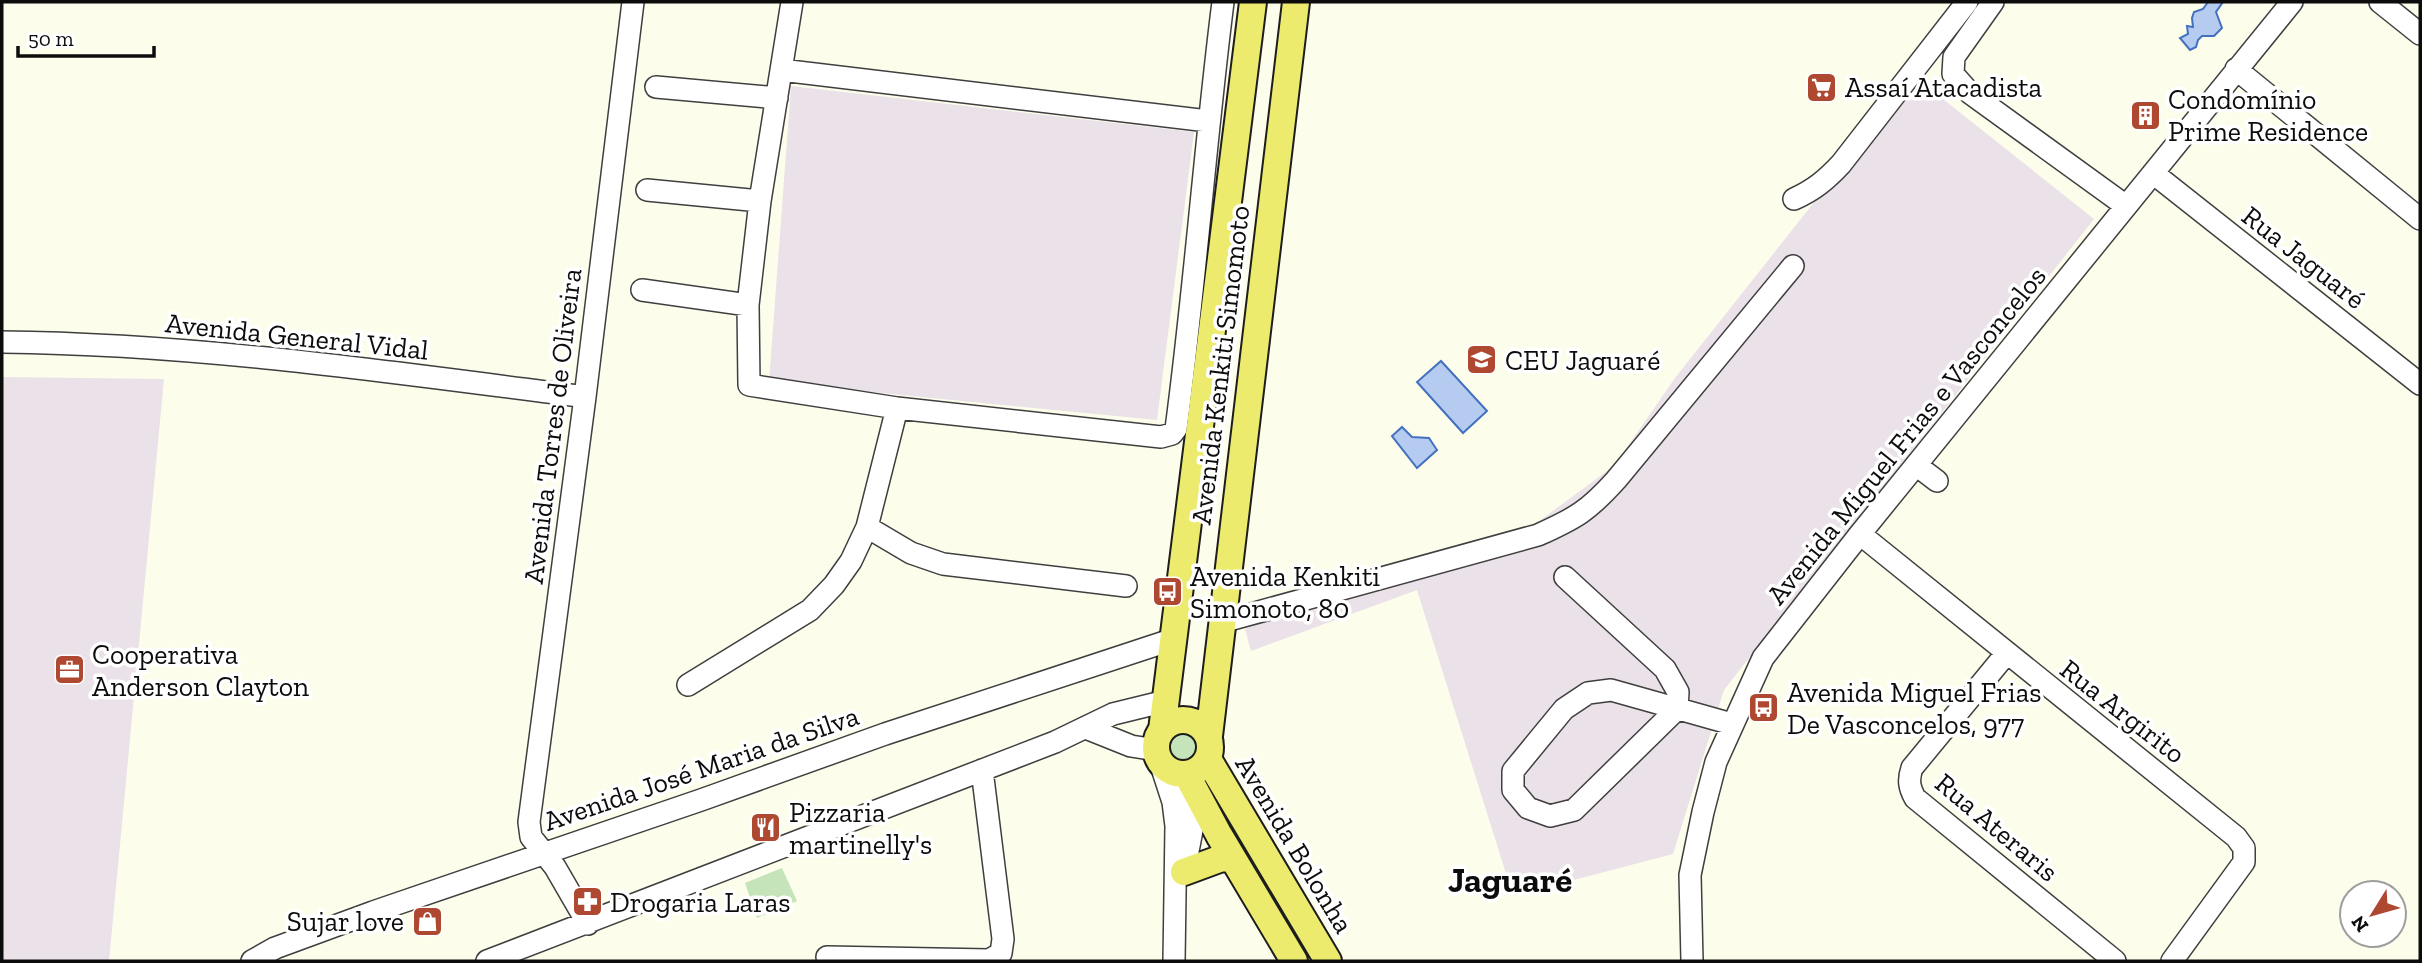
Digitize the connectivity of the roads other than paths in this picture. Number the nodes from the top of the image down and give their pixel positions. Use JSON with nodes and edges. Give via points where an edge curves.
{"nodes":[{"id":1,"x":633,"y":2,"type":"edge"},
{"id":2,"x":792,"y":2,"type":"edge"},
{"id":3,"x":1223,"y":2,"type":"edge"},
{"id":4,"x":1253,"y":2,"type":"edge"},
{"id":5,"x":1296,"y":2,"type":"edge"},
{"id":6,"x":1967,"y":2,"type":"edge"},
{"id":7,"x":1993,"y":2,"type":"edge"},
{"id":8,"x":2292,"y":2,"type":"edge"},
{"id":9,"x":2380,"y":2,"type":"edge"},
{"id":10,"x":2420,"y":34,"type":"edge"},
{"id":11,"x":2236,"y":69,"type":"junction"},
{"id":12,"x":781,"y":70,"type":"junction"},
{"id":13,"x":656,"y":87,"type":"dead end"},
{"id":14,"x":777,"y":98,"type":"junction"},
{"id":15,"x":1208,"y":121,"type":"junction"},
{"id":16,"x":2153,"y":173,"type":"junction"},
{"id":17,"x":647,"y":190,"type":"dead end"},
{"id":18,"x":1794,"y":198,"type":"dead end"},
{"id":19,"x":760,"y":201,"type":"junction"},
{"id":20,"x":2126,"y":206,"type":"junction"},
{"id":21,"x":2420,"y":219,"type":"edge"},
{"id":22,"x":1793,"y":266,"type":"dead end"},
{"id":23,"x":642,"y":290,"type":"dead end"},
{"id":24,"x":1216,"y":296,"type":"junction"},
{"id":25,"x":1259,"y":304,"type":"junction"},
{"id":26,"x":748,"y":305,"type":"junction"},
{"id":27,"x":2,"y":342,"type":"edge"},
{"id":28,"x":2420,"y":384,"type":"edge"},
{"id":29,"x":585,"y":397,"type":"junction"},
{"id":30,"x":897,"y":408,"type":"junction"},
{"id":31,"x":1916,"y":465,"type":"junction"},
{"id":32,"x":1937,"y":481,"type":"dead end"},
{"id":33,"x":867,"y":527,"type":"junction"},
{"id":34,"x":1860,"y":534,"type":"junction"},
{"id":35,"x":1565,"y":577,"type":"dead end"},
{"id":36,"x":1126,"y":586,"type":"dead end"},
{"id":37,"x":1222,"y":622,"type":"junction"},
{"id":38,"x":1174,"y":639,"type":"junction"},
{"id":39,"x":2006,"y":654,"type":"junction"},
{"id":40,"x":688,"y":685,"type":"dead end"},
{"id":41,"x":1166,"y":701,"type":"junction"},
{"id":42,"x":1677,"y":709,"type":"junction"},
{"id":43,"x":1732,"y":724,"type":"junction"},
{"id":44,"x":1086,"y":728,"type":"junction"},
{"id":45,"x":1159,"y":747,"type":"junction"},
{"id":46,"x":1208,"y":748,"type":"junction"},
{"id":47,"x":982,"y":770,"type":"junction"},
{"id":48,"x":1185,"y":775,"type":"junction"},
{"id":49,"x":543,"y":853,"type":"junction"},
{"id":50,"x":1233,"y":859,"type":"junction"},
{"id":51,"x":1184,"y":872,"type":"junction"},
{"id":52,"x":1175,"y":897,"type":"junction"},
{"id":53,"x":588,"y":924,"type":"junction"},
{"id":54,"x":827,"y":957,"type":"dead end"},
{"id":55,"x":252,"y":961,"type":"edge"},
{"id":56,"x":487,"y":961,"type":"edge"},
{"id":57,"x":1174,"y":961,"type":"edge"},
{"id":58,"x":1294,"y":961,"type":"edge"},
{"id":59,"x":1328,"y":961,"type":"edge"},
{"id":60,"x":1692,"y":961,"type":"edge"},
{"id":61,"x":2115,"y":961,"type":"edge"},
{"id":62,"x":2172,"y":961,"type":"edge"}],
"edges":[{"from":1,"to":29,"type":"street","name":"Avenida Torres de Oliveira"},
{"from":2,"to":12,"type":"street"},
{"from":3,"to":15,"type":"street"},
{"from":4,"to":24,"type":"main road","name":"Avenida Kenkiti Simomoto"},
{"from":5,"to":25,"type":"main road","name":"Avenida Kenkiti Simomoto"},
{"from":6,"to":18,"type":"street","via":[[1833,173],[1813,190]]},
{"from":7,"to":20,"type":"street","via":[[1954,57],[1953,74],[1970,93]]},
{"from":8,"to":11,"type":"street","name":"Avenida Miguel Frias e Vasconcelos"},
{"from":9,"to":10,"type":"street"},
{"from":11,"to":16,"type":"street","name":"Avenida Miguel Frias e Vasconcelos"},
{"from":11,"to":21,"type":"street"},
{"from":12,"to":14,"type":"street"},
{"from":12,"to":15,"type":"street"},
{"from":13,"to":14,"type":"street"},
{"from":14,"to":19,"type":"street"},
{"from":15,"to":30,"type":"street","via":[[1192,309],[1172,434],[1161,437]]},
{"from":16,"to":20,"type":"street","name":"Avenida Miguel Frias e Vasconcelos"},
{"from":16,"to":28,"type":"street","name":"Rua Jaguaré"},
{"from":17,"to":19,"type":"street"},
{"from":19,"to":26,"type":"street"},
{"from":20,"to":31,"type":"street","name":"Avenida Miguel Frias e Vasconcelos"},
{"from":22,"to":37,"type":"street","via":[[1616,480],[1575,518],[1538,535]]},
{"from":23,"to":26,"type":"street"},
{"from":24,"to":25,"type":"main road"},
{"from":24,"to":38,"type":"main road","name":"Avenida Kenkiti Simomoto"},
{"from":25,"to":37,"type":"main road","name":"Avenida Kenkiti Simomoto"},
{"from":26,"to":30,"type":"street","via":[[750,386]]},
{"from":27,"to":29,"type":"street","name":"Avenida General Vidal","via":[[62,342],[299,360]]},
{"from":29,"to":49,"type":"street","name":"Avenida Torres de Oliveira","via":[[529,822],[531,837]]},
{"from":30,"to":33,"type":"street"},
{"from":31,"to":32,"type":"street"},
{"from":31,"to":34,"type":"street","name":"Avenida Miguel Frias e Vasconcelos"},
{"from":33,"to":36,"type":"street","via":[[911,553],[943,564]]},
{"from":33,"to":40,"type":"street","via":[[851,561],[810,610]]},
{"from":34,"to":39,"type":"street","name":"Rua Argirito"},
{"from":34,"to":43,"type":"street","name":"Avenida Miguel Frias e Vasconcelos","via":[[1763,658]]},
{"from":35,"to":42,"type":"street","via":[[1665,669],[1678,692]]},
{"from":37,"to":46,"type":"main road","name":"Avenida Kenkiti Simomoto"},
{"from":38,"to":41,"type":"main road","name":"Avenida Kenkiti Simomoto"},
{"from":38,"to":49,"type":"street","name":"Avenida José Maria da Silva"},
{"from":39,"to":61,"type":"street","name":"Rua Ateraris","via":[[1912,768],[1908,778],[1911,789],[1915,799]]},
{"from":39,"to":62,"type":"street","name":"Rua Argirito","via":[[2244,848],[2244,862]]},
{"from":41,"to":44,"type":"street","via":[[1114,714]]},
{"from":41,"to":45,"type":"main road","name":"Avenida Kenkiti Simomoto"},
{"from":42,"to":42,"type":"street","via":[[1611,690],[1588,693],[1563,709],[1513,771],[1513,790],[1528,808],[1550,816],[1574,810]]},
{"from":42,"to":43,"type":"street"},
{"from":43,"to":60,"type":"street","name":"Avenida Miguel Frias e Vasconcelos","via":[[1716,762],[1690,875]]},
{"from":44,"to":45,"type":"street","via":[[1131,746]]},
{"from":44,"to":47,"type":"street"},
{"from":45,"to":46,"type":"main road","via":[[1173,722],[1189,720],[1197,723]]},
{"from":45,"to":48,"type":"main road","via":[[1171,772]]},
{"from":45,"to":52,"type":"street","via":[[1174,811]]},
{"from":46,"to":48,"type":"main road","via":[[1197,772]]},
{"from":46,"to":59,"type":"main road","name":"Avenida Bolonha"},
{"from":47,"to":53,"type":"street"},
{"from":47,"to":54,"type":"street","via":[[1001,953],[989,960]]},
{"from":48,"to":50,"type":"main road","name":"Avenida Bolonha"},
{"from":48,"to":51,"type":"street","via":[[1193,825]]},
{"from":49,"to":53,"type":"street","name":"Avenida Torres de Oliveira"},
{"from":49,"to":55,"type":"street","name":"Avenida José Maria da Silva","via":[[275,948]]},
{"from":50,"to":51,"type":"main road","via":[[1222,858]]},
{"from":50,"to":58,"type":"main road","name":"Avenida Bolonha"},
{"from":51,"to":52,"type":"street"},
{"from":52,"to":57,"type":"street"},
{"from":53,"to":56,"type":"street"}]}
